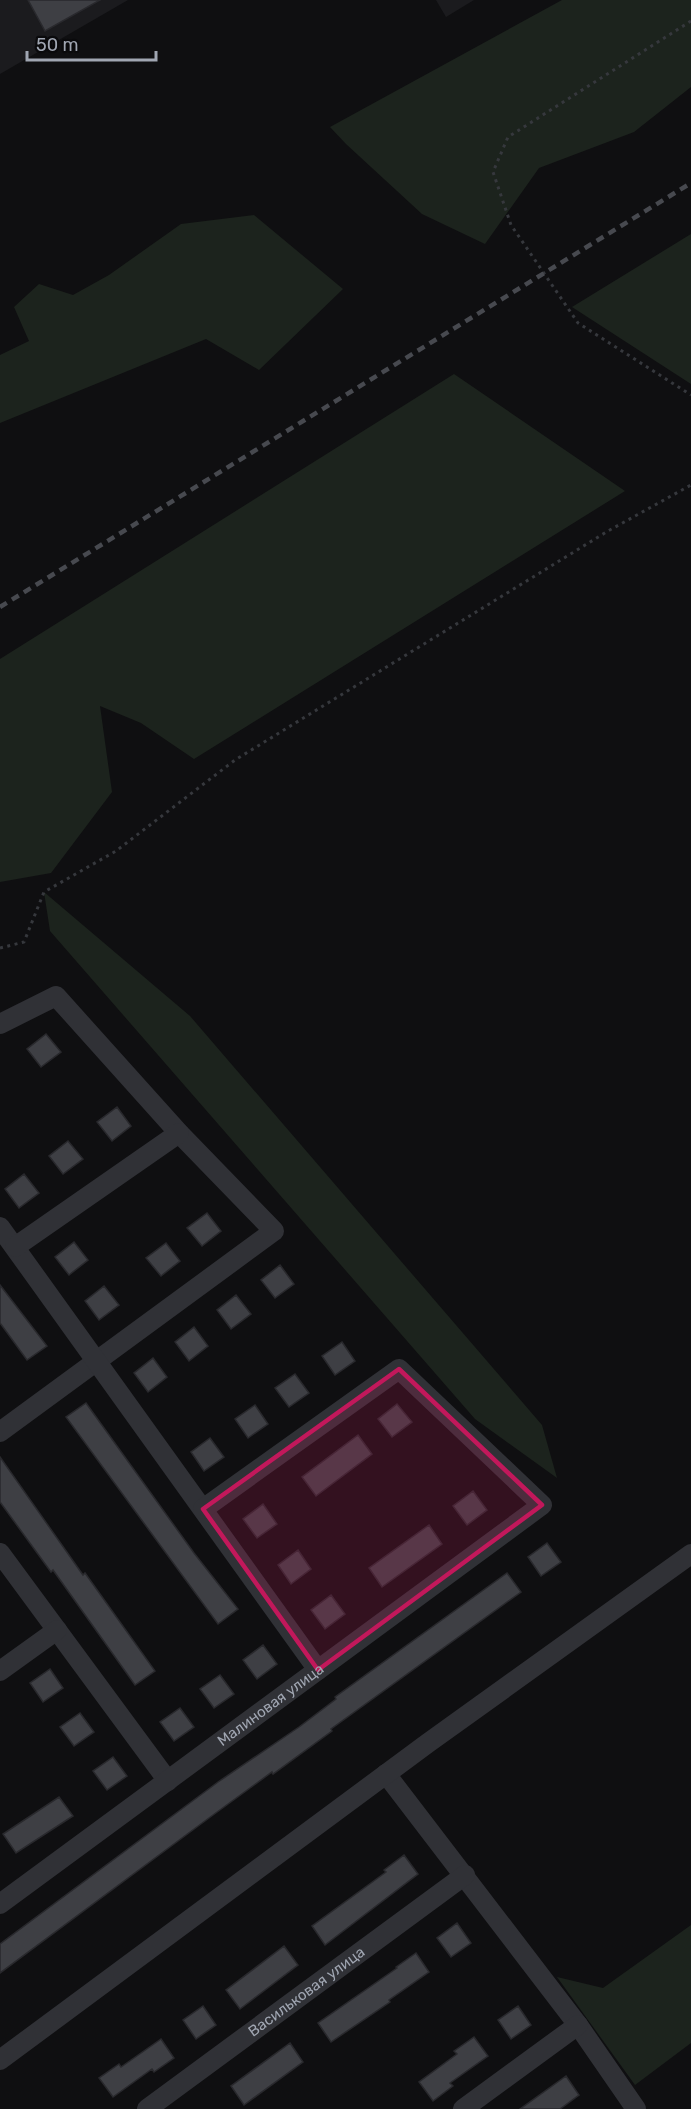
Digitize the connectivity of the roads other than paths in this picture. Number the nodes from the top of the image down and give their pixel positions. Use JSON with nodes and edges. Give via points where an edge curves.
{"nodes":[{"id":1,"x":0,"y":1024,"type":"edge"},
{"id":2,"x":179,"y":1133,"type":"junction"},
{"id":3,"x":0,"y":1227,"type":"edge"},
{"id":4,"x":15,"y":1247,"type":"junction"},
{"id":5,"x":96,"y":1361,"type":"junction"},
{"id":6,"x":0,"y":1432,"type":"edge"},
{"id":7,"x":203,"y":1509,"type":"junction"},
{"id":8,"x":0,"y":1553,"type":"edge"},
{"id":9,"x":691,"y":1554,"type":"edge"},
{"id":10,"x":57,"y":1630,"type":"junction"},
{"id":11,"x":318,"y":1670,"type":"junction"},
{"id":12,"x":0,"y":1671,"type":"edge"},
{"id":13,"x":386,"y":1774,"type":"junction"},
{"id":14,"x":168,"y":1781,"type":"junction"},
{"id":15,"x":465,"y":1875,"type":"junction"},
{"id":16,"x":0,"y":1904,"type":"edge"},
{"id":17,"x":578,"y":2025,"type":"junction"},
{"id":18,"x":0,"y":2060,"type":"edge"},
{"id":19,"x":147,"y":2109,"type":"edge"},
{"id":20,"x":464,"y":2109,"type":"edge"},
{"id":21,"x":636,"y":2109,"type":"edge"}],
"edges":[{"from":1,"to":2,"type":"street","via":[[56,996]]},
{"from":2,"to":4,"type":"street"},
{"from":2,"to":5,"type":"street","via":[[274,1231]]},
{"from":3,"to":4,"type":"street"},
{"from":4,"to":5,"type":"street"},
{"from":5,"to":6,"type":"street"},
{"from":5,"to":7,"type":"street"},
{"from":7,"to":11,"type":"street"},
{"from":7,"to":11,"type":"street","name":"Малиновая улица","via":[[399,1369],[542,1505]]},
{"from":8,"to":10,"type":"street"},
{"from":9,"to":13,"type":"street"},
{"from":10,"to":12,"type":"street"},
{"from":10,"to":14,"type":"street"},
{"from":11,"to":14,"type":"street","name":"Малиновая улица"},
{"from":13,"to":15,"type":"street"},
{"from":13,"to":18,"type":"street"},
{"from":14,"to":16,"type":"street","name":"Малиновая улица"},
{"from":15,"to":17,"type":"street"},
{"from":15,"to":19,"type":"street","name":"Васильковая улица"},
{"from":17,"to":20,"type":"street"},
{"from":17,"to":21,"type":"street"}]}
